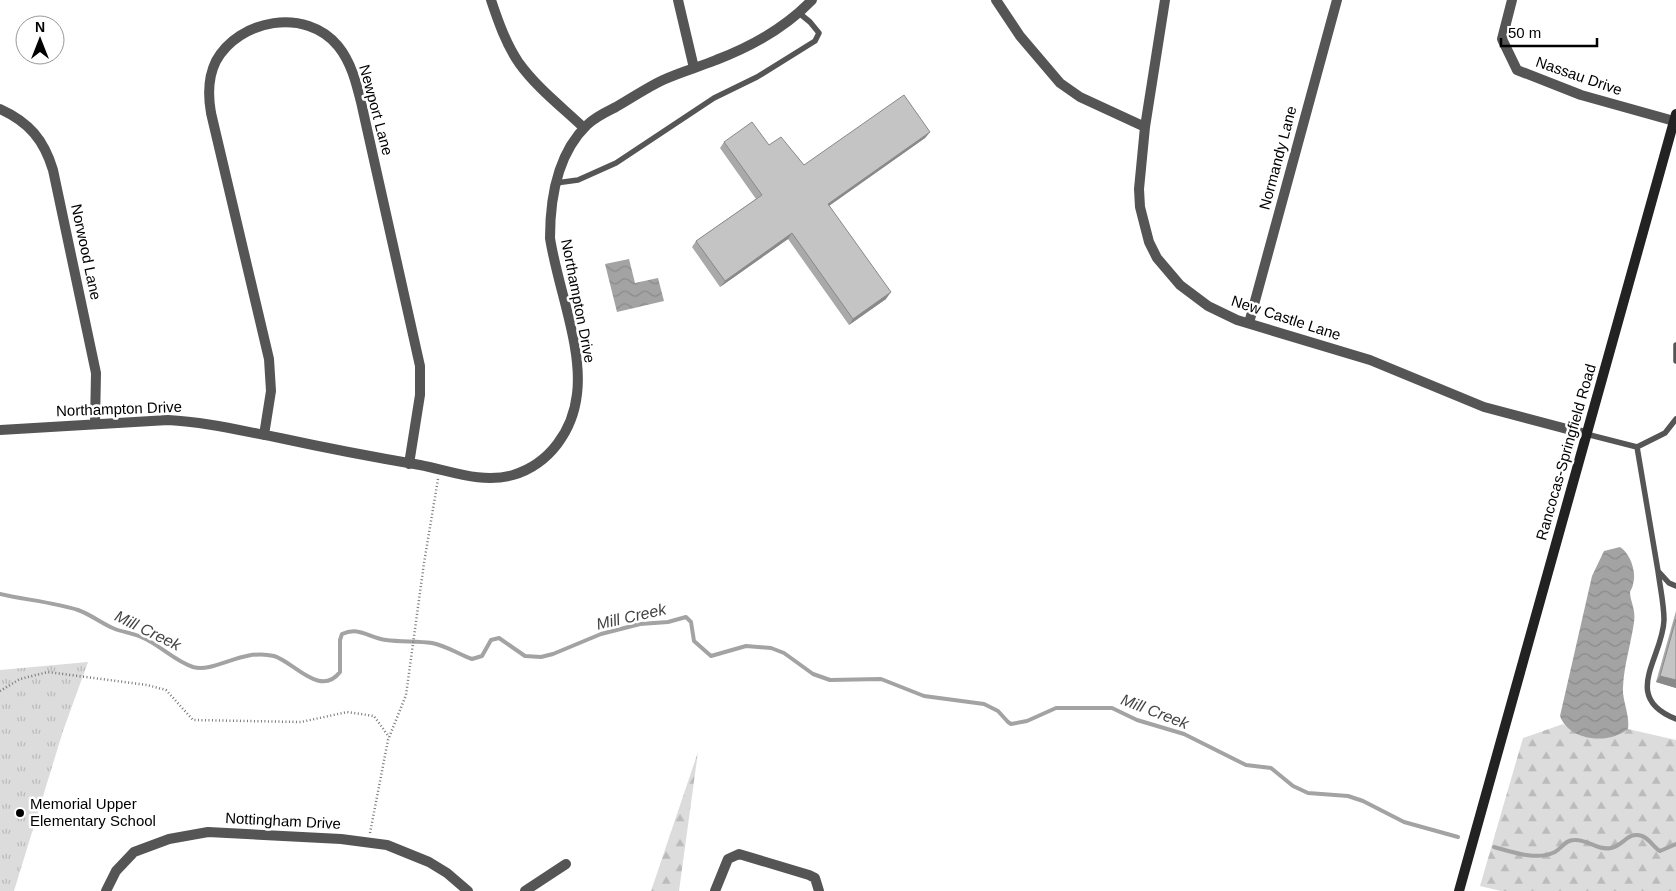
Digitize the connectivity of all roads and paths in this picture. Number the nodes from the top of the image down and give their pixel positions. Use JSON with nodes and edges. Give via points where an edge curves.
{"nodes":[{"id":1,"x":491,"y":0,"type":"edge"},
{"id":2,"x":678,"y":0,"type":"edge"},
{"id":3,"x":812,"y":0,"type":"edge"},
{"id":4,"x":996,"y":0,"type":"edge"},
{"id":5,"x":1165,"y":0,"type":"edge"},
{"id":6,"x":1337,"y":0,"type":"edge"},
{"id":7,"x":1512,"y":0,"type":"edge"},
{"id":8,"x":799,"y":13,"type":"junction"},
{"id":9,"x":694,"y":68,"type":"junction"},
{"id":10,"x":0,"y":110,"type":"edge"},
{"id":11,"x":1675,"y":117,"type":"edge"},
{"id":12,"x":1144,"y":127,"type":"junction"},
{"id":13,"x":584,"y":128,"type":"junction"},
{"id":14,"x":556,"y":183,"type":"junction"},
{"id":15,"x":1249,"y":323,"type":"junction"},
{"id":16,"x":1676,"y":345,"type":"edge"},
{"id":17,"x":1676,"y":361,"type":"edge"},
{"id":18,"x":1676,"y":419,"type":"edge"},
{"id":19,"x":95,"y":424,"type":"junction"},
{"id":20,"x":0,"y":430,"type":"edge"},
{"id":21,"x":1586,"y":434,"type":"junction"},
{"id":22,"x":264,"y":435,"type":"junction"},
{"id":23,"x":1637,"y":447,"type":"junction"},
{"id":24,"x":409,"y":464,"type":"junction"},
{"id":25,"x":440,"y":470,"type":"junction"},
{"id":26,"x":1658,"y":571,"type":"junction"},
{"id":27,"x":1676,"y":586,"type":"edge"},
{"id":28,"x":0,"y":691,"type":"edge"},
{"id":29,"x":1676,"y":719,"type":"edge"},
{"id":30,"x":389,"y":737,"type":"junction"},
{"id":31,"x":368,"y":842,"type":"junction"},
{"id":32,"x":566,"y":864,"type":"dead end"},
{"id":33,"x":106,"y":891,"type":"edge"},
{"id":34,"x":468,"y":891,"type":"edge"},
{"id":35,"x":525,"y":891,"type":"edge"},
{"id":36,"x":715,"y":891,"type":"edge"},
{"id":37,"x":819,"y":891,"type":"edge"},
{"id":38,"x":1459,"y":891,"type":"edge"}],
"edges":[{"from":1,"to":13,"type":"street","via":[[518,62]]},
{"from":2,"to":9,"type":"street"},
{"from":3,"to":8,"type":"street","name":"Northampton Drive"},
{"from":4,"to":12,"type":"street","via":[[1020,36],[1060,83],[1080,97]]},
{"from":5,"to":12,"type":"street","name":"New Castle Lane"},
{"from":6,"to":15,"type":"street","name":"Normandy Lane"},
{"from":7,"to":11,"type":"street","name":"Nassau Drive","via":[[1502,39],[1517,70],[1581,95]]},
{"from":8,"to":9,"type":"street","name":"Northampton Drive","via":[[768,36]]},
{"from":8,"to":14,"type":"lane","via":[[819,33],[815,41],[757,77],[714,98],[616,163],[586,176]]},
{"from":9,"to":13,"type":"street","name":"Northampton Drive","via":[[631,97]]},
{"from":10,"to":19,"type":"street","name":"Norwood Lane","via":[[35,132],[53,170],[96,373]]},
{"from":11,"to":21,"type":"main road","name":"Rancocas-Springfield Road"},
{"from":12,"to":15,"type":"street","name":"New Castle Lane","via":[[1139,172],[1140,207],[1157,258],[1193,297],[1222,314]]},
{"from":13,"to":14,"type":"street","name":"Northampton Drive","via":[[568,150]]},
{"from":14,"to":25,"type":"street","name":"Northampton Drive","via":[[550,238],[577,372],[574,410],[568,428],[545,458],[512,475],[474,478]]},
{"from":15,"to":21,"type":"street","name":"New Castle Lane","via":[[1370,360],[1484,407]]},
{"from":16,"to":17,"type":"lane"},
{"from":18,"to":23,"type":"lane","via":[[1665,433]]},
{"from":19,"to":20,"type":"street","name":"Northampton Drive"},
{"from":19,"to":22,"type":"street","name":"Northampton Drive","via":[[186,421]]},
{"from":21,"to":23,"type":"lane"},
{"from":21,"to":38,"type":"main road","name":"Rancocas-Springfield Road"},
{"from":22,"to":24,"type":"street","name":"Northampton Drive"},
{"from":22,"to":24,"type":"street","name":"Newport Lane","via":[[271,391],[269,359],[212,120],[209,88],[216,62],[232,41],[258,26],[286,21],[314,27],[337,45],[352,71],[362,102],[420,366],[420,395]]},
{"from":23,"to":26,"type":"lane"},
{"from":24,"to":25,"type":"street","name":"Northampton Drive"},
{"from":25,"to":30,"type":"path","via":[[406,695]]},
{"from":26,"to":27,"type":"lane"},
{"from":26,"to":29,"type":"lane","via":[[1664,622],[1648,676],[1647,691],[1653,706]]},
{"from":28,"to":30,"type":"path","via":[[20,679],[48,672],[166,690],[193,720],[301,722],[347,712],[374,716]]},
{"from":30,"to":31,"type":"path"},
{"from":31,"to":33,"type":"street","name":"Nottingham Drive","via":[[215,832],[188,834],[150,844],[134,852],[116,871]]},
{"from":31,"to":34,"type":"street","name":"Nottingham Drive","via":[[409,852],[447,873]]},
{"from":32,"to":35,"type":"street"},
{"from":36,"to":37,"type":"street","via":[[728,859],[739,854],[809,875],[815,878]]}]}
